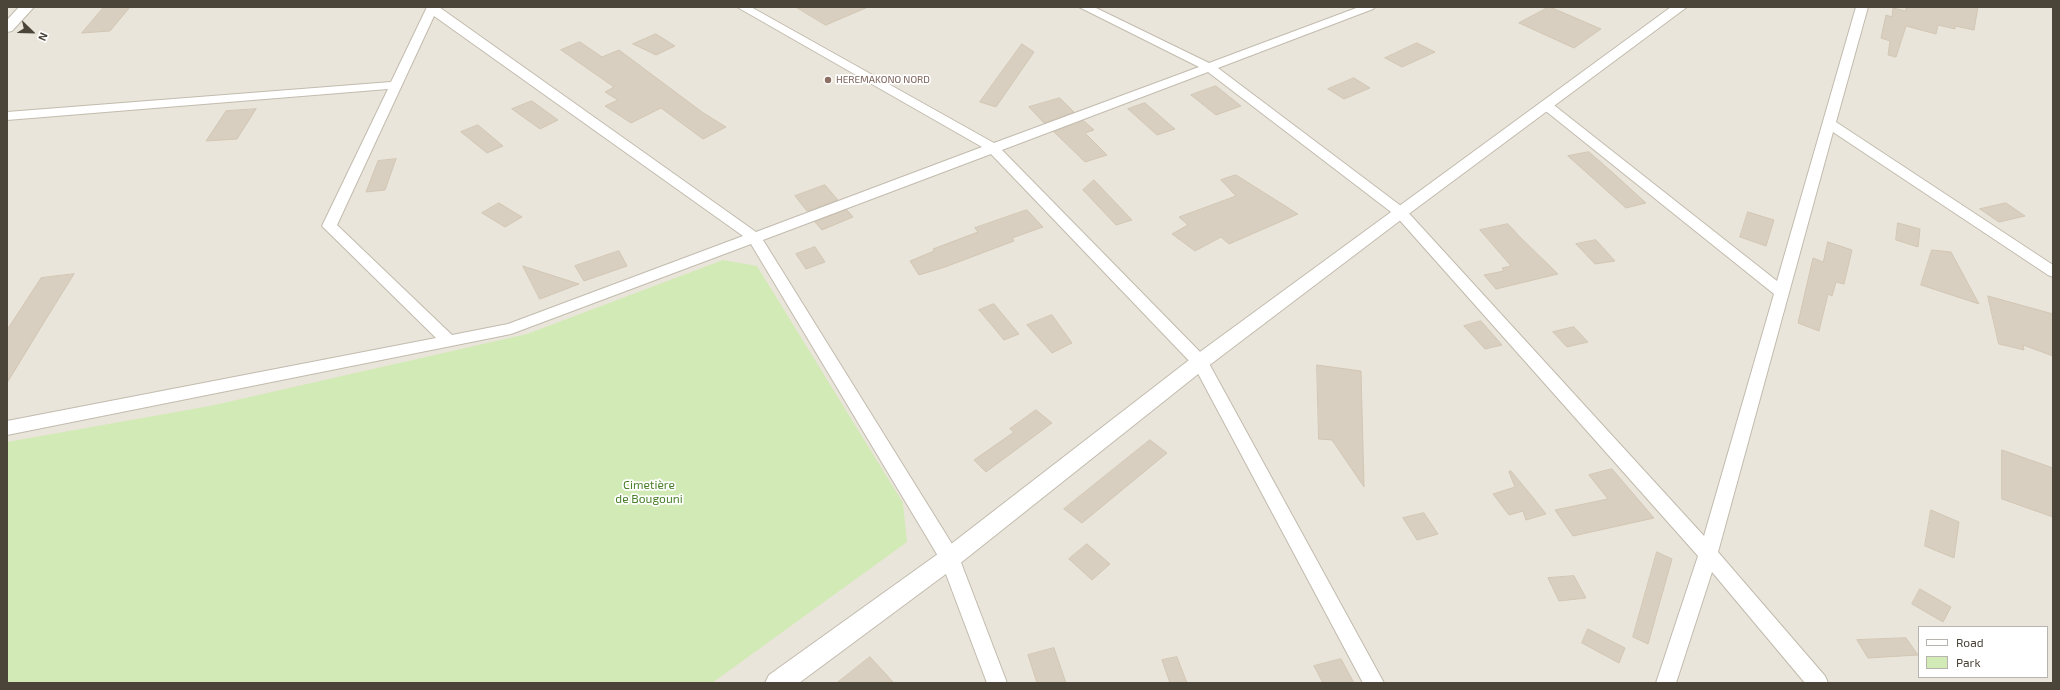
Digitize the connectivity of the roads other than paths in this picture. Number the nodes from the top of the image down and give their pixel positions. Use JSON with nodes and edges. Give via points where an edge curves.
{"nodes":[{"id":1,"x":27,"y":7,"type":"edge"},
{"id":2,"x":743,"y":7,"type":"edge"},
{"id":3,"x":1085,"y":7,"type":"edge"},
{"id":4,"x":1368,"y":7,"type":"edge"},
{"id":5,"x":1680,"y":7,"type":"edge"},
{"id":6,"x":1862,"y":7,"type":"edge"},
{"id":7,"x":432,"y":8,"type":"edge"},
{"id":8,"x":7,"y":28,"type":"edge"},
{"id":9,"x":1209,"y":67,"type":"junction"},
{"id":10,"x":396,"y":85,"type":"junction"},
{"id":11,"x":1546,"y":105,"type":"junction"},
{"id":12,"x":7,"y":116,"type":"edge"},
{"id":13,"x":1829,"y":123,"type":"junction"},
{"id":14,"x":993,"y":148,"type":"junction"},
{"id":15,"x":1400,"y":212,"type":"junction"},
{"id":16,"x":755,"y":238,"type":"junction"},
{"id":17,"x":2053,"y":272,"type":"edge"},
{"id":18,"x":1782,"y":293,"type":"junction"},
{"id":19,"x":449,"y":341,"type":"junction"},
{"id":20,"x":1200,"y":362,"type":"junction"},
{"id":21,"x":7,"y":428,"type":"edge"},
{"id":22,"x":1708,"y":554,"type":"junction"},
{"id":23,"x":950,"y":558,"type":"junction"},
{"id":24,"x":778,"y":683,"type":"edge"},
{"id":25,"x":997,"y":683,"type":"edge"},
{"id":26,"x":1374,"y":683,"type":"edge"},
{"id":27,"x":1666,"y":683,"type":"edge"},
{"id":28,"x":1818,"y":683,"type":"edge"}],
"edges":[{"from":1,"to":8,"type":"street"},
{"from":2,"to":14,"type":"street"},
{"from":3,"to":9,"type":"street"},
{"from":4,"to":9,"type":"street"},
{"from":5,"to":11,"type":"street"},
{"from":6,"to":13,"type":"street"},
{"from":7,"to":10,"type":"street"},
{"from":7,"to":16,"type":"street"},
{"from":9,"to":14,"type":"street"},
{"from":9,"to":15,"type":"street"},
{"from":10,"to":12,"type":"street"},
{"from":10,"to":19,"type":"street","via":[[329,226]]},
{"from":11,"to":15,"type":"street"},
{"from":11,"to":18,"type":"street"},
{"from":13,"to":17,"type":"street"},
{"from":13,"to":18,"type":"street"},
{"from":14,"to":16,"type":"street"},
{"from":14,"to":20,"type":"street"},
{"from":15,"to":20,"type":"street"},
{"from":15,"to":22,"type":"street"},
{"from":16,"to":19,"type":"street","via":[[511,329]]},
{"from":16,"to":23,"type":"street"},
{"from":18,"to":22,"type":"street"},
{"from":19,"to":21,"type":"street"},
{"from":20,"to":23,"type":"street"},
{"from":20,"to":26,"type":"street"},
{"from":22,"to":27,"type":"street"},
{"from":22,"to":28,"type":"street"},
{"from":23,"to":24,"type":"street"},
{"from":23,"to":25,"type":"street"}]}
